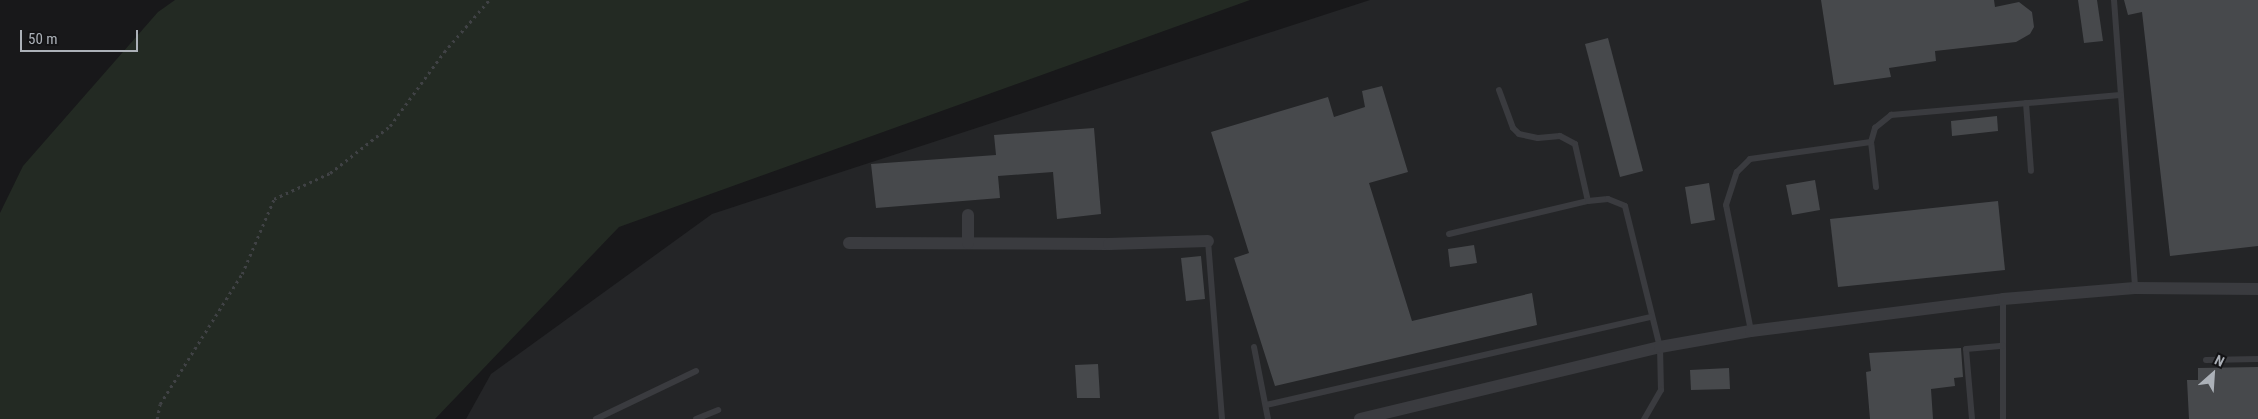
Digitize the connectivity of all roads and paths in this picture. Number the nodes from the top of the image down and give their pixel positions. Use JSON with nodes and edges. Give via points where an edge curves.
{"nodes":[{"id":1,"x":490,"y":0,"type":"edge"},
{"id":2,"x":2114,"y":0,"type":"edge"},
{"id":3,"x":1498,"y":90,"type":"dead end"},
{"id":4,"x":2120,"y":95,"type":"junction"},
{"id":5,"x":2026,"y":103,"type":"junction"},
{"id":6,"x":1871,"y":142,"type":"junction"},
{"id":7,"x":2031,"y":171,"type":"dead end"},
{"id":8,"x":1876,"y":187,"type":"dead end"},
{"id":9,"x":1588,"y":201,"type":"junction"},
{"id":10,"x":968,"y":215,"type":"dead end"},
{"id":11,"x":1449,"y":234,"type":"dead end"},
{"id":12,"x":1208,"y":241,"type":"joint"},
{"id":13,"x":849,"y":243,"type":"dead end"},
{"id":14,"x":968,"y":243,"type":"junction"},
{"id":15,"x":2135,"y":288,"type":"junction"},
{"id":16,"x":2258,"y":289,"type":"edge"},
{"id":17,"x":2003,"y":298,"type":"junction"},
{"id":18,"x":1651,"y":317,"type":"junction"},
{"id":19,"x":1751,"y":331,"type":"junction"},
{"id":20,"x":2003,"y":346,"type":"junction"},
{"id":21,"x":1254,"y":347,"type":"dead end"},
{"id":22,"x":1660,"y":347,"type":"junction"},
{"id":23,"x":2258,"y":359,"type":"edge"},
{"id":24,"x":2206,"y":360,"type":"dead end"},
{"id":25,"x":696,"y":371,"type":"dead end"},
{"id":26,"x":1266,"y":405,"type":"junction"},
{"id":27,"x":718,"y":410,"type":"dead end"},
{"id":28,"x":157,"y":419,"type":"edge"},
{"id":29,"x":596,"y":419,"type":"edge"},
{"id":30,"x":696,"y":419,"type":"edge"},
{"id":31,"x":1222,"y":419,"type":"edge"},
{"id":32,"x":1268,"y":419,"type":"edge"},
{"id":33,"x":1360,"y":419,"type":"edge"},
{"id":34,"x":1644,"y":419,"type":"edge"},
{"id":35,"x":1972,"y":419,"type":"edge"},
{"id":36,"x":2003,"y":419,"type":"edge"}],
"edges":[{"from":1,"to":28,"type":"path","via":[[444,52],[390,126],[330,173],[274,200],[242,274],[160,404]]},
{"from":2,"to":4,"type":"lane"},
{"from":3,"to":9,"type":"lane","via":[[1513,128],[1519,134],[1538,138],[1560,136],[1574,144]]},
{"from":4,"to":5,"type":"lane"},
{"from":4,"to":15,"type":"lane"},
{"from":5,"to":6,"type":"lane","via":[[1891,115],[1875,128]]},
{"from":5,"to":7,"type":"lane"},
{"from":6,"to":8,"type":"lane"},
{"from":6,"to":19,"type":"lane","via":[[1750,159],[1737,172],[1726,205]]},
{"from":9,"to":11,"type":"lane"},
{"from":9,"to":18,"type":"lane","via":[[1608,199],[1625,206]]},
{"from":10,"to":14,"type":"street"},
{"from":12,"to":14,"type":"street"},
{"from":12,"to":31,"type":"lane"},
{"from":13,"to":14,"type":"street"},
{"from":15,"to":16,"type":"street"},
{"from":15,"to":17,"type":"street"},
{"from":17,"to":19,"type":"street"},
{"from":17,"to":20,"type":"lane"},
{"from":18,"to":22,"type":"lane"},
{"from":18,"to":26,"type":"lane"},
{"from":19,"to":22,"type":"street"},
{"from":20,"to":35,"type":"lane","via":[[1966,350]]},
{"from":20,"to":36,"type":"lane"},
{"from":21,"to":26,"type":"lane"},
{"from":22,"to":33,"type":"street"},
{"from":22,"to":34,"type":"lane","via":[[1661,390]]},
{"from":23,"to":24,"type":"lane"},
{"from":25,"to":29,"type":"lane"},
{"from":26,"to":32,"type":"lane"},
{"from":27,"to":30,"type":"lane"}]}
